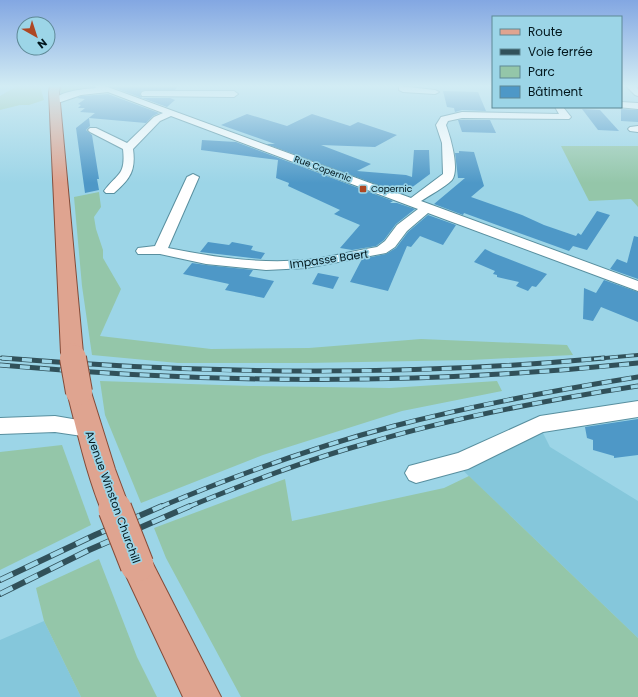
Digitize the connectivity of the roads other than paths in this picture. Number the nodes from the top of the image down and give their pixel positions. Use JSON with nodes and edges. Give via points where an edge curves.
{"nodes":[{"id":1,"x":55,"y":119,"type":"edge"},
{"id":2,"x":158,"y":119,"type":"edge"},
{"id":3,"x":186,"y":119,"type":"edge"},
{"id":4,"x":444,"y":119,"type":"edge"},
{"id":5,"x":92,"y":130,"type":"dead end"},
{"id":6,"x":128,"y":148,"type":"junction"},
{"id":7,"x":193,"y":177,"type":"dead end"},
{"id":8,"x":110,"y":191,"type":"dead end"},
{"id":9,"x":412,"y":202,"type":"junction"},
{"id":10,"x":427,"y":207,"type":"junction"},
{"id":11,"x":160,"y":250,"type":"junction"},
{"id":12,"x":143,"y":251,"type":"dead end"},
{"id":13,"x":638,"y":286,"type":"edge"},
{"id":14,"x":638,"y":409,"type":"edge"},
{"id":15,"x":0,"y":426,"type":"edge"},
{"id":16,"x":89,"y":429,"type":"junction"},
{"id":17,"x":416,"y":473,"type":"dead end"},
{"id":18,"x":202,"y":697,"type":"edge"}],
"edges":[{"from":1,"to":16,"type":"main road","name":"Avenue Winston Churchill","bridge":true,"via":[[72,353]]},
{"from":2,"to":6,"type":"street"},
{"from":3,"to":9,"type":"street","name":"Rue Copernic"},
{"from":4,"to":9,"type":"street","via":[[441,125],[449,174]]},
{"from":5,"to":6,"type":"street"},
{"from":6,"to":8,"type":"street","via":[[131,164],[121,181]]},
{"from":7,"to":11,"type":"street"},
{"from":9,"to":10,"type":"street","name":"Rue Copernic"},
{"from":10,"to":11,"type":"street","name":"Impasse Baert","via":[[381,250],[306,264],[266,266],[206,260]]},
{"from":10,"to":13,"type":"street","name":"Rue Copernic"},
{"from":11,"to":12,"type":"street","name":"Impasse Baert"},
{"from":14,"to":17,"type":"street","via":[[540,424],[461,462]]},
{"from":15,"to":16,"type":"street","via":[[55,424]]},
{"from":16,"to":18,"type":"main road","name":"Avenue Winston Churchill","bridge":true,"via":[[115,510],[137,565]]}]}
